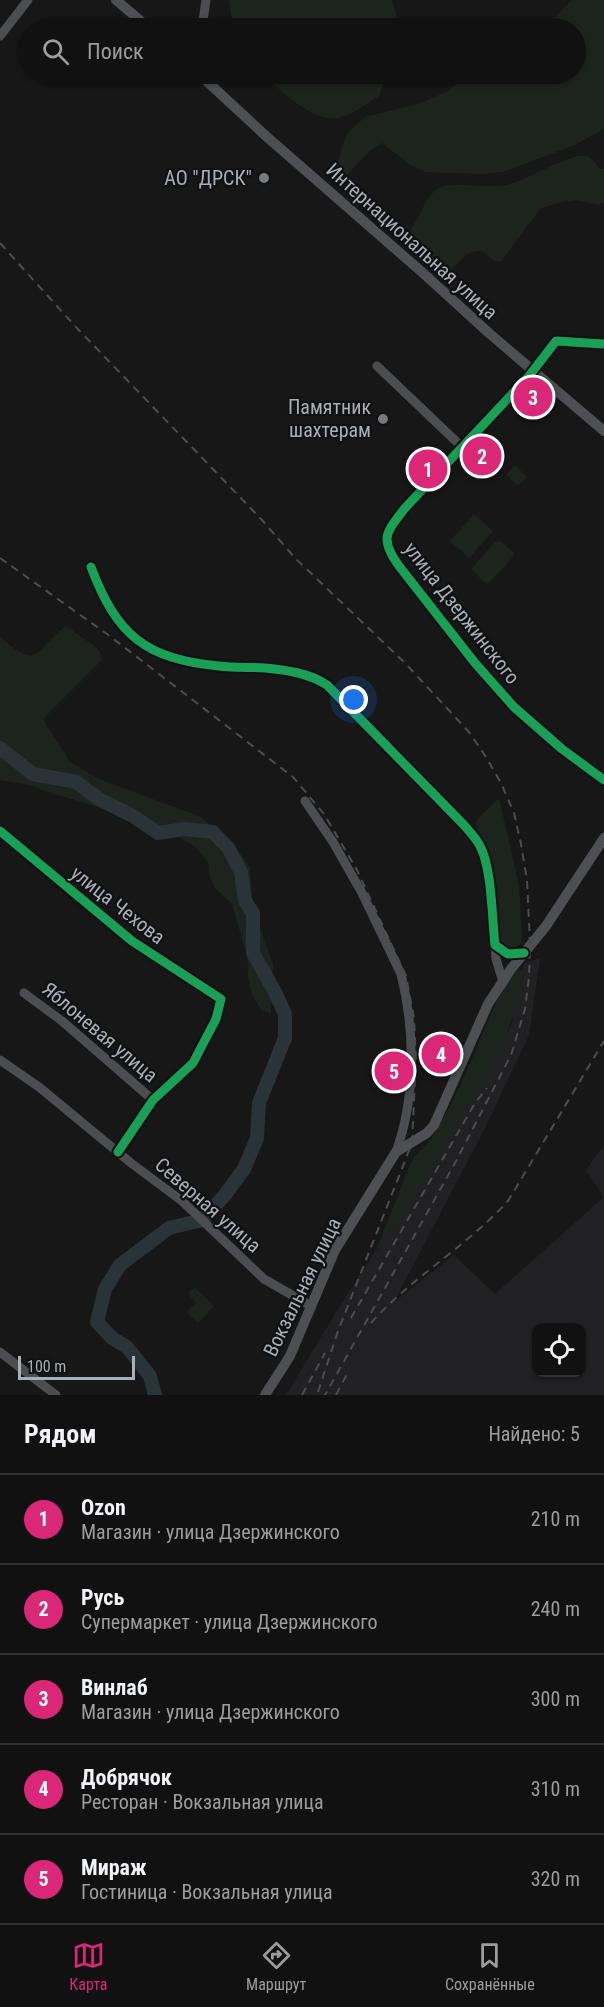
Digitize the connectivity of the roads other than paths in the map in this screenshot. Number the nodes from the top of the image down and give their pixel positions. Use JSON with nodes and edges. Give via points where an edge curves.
{"nodes":[{"id":1,"x":28,"y":0,"type":"edge"},
{"id":2,"x":116,"y":0,"type":"edge"},
{"id":3,"x":206,"y":0,"type":"edge"},
{"id":4,"x":137,"y":18,"type":"edge"},
{"id":5,"x":203,"y":18,"type":"edge"},
{"id":6,"x":0,"y":36,"type":"edge"},
{"id":7,"x":210,"y":84,"type":"edge"},
{"id":8,"x":604,"y":344,"type":"edge"},
{"id":9,"x":378,"y":366,"type":"dead end"},
{"id":10,"x":533,"y":371,"type":"junction"},
{"id":11,"x":604,"y":431,"type":"edge"},
{"id":12,"x":461,"y":446,"type":"junction"},
{"id":13,"x":91,"y":567,"type":"dead end"},
{"id":14,"x":604,"y":780,"type":"edge"},
{"id":15,"x":305,"y":801,"type":"dead end"},
{"id":16,"x":0,"y":831,"type":"edge"},
{"id":17,"x":604,"y":838,"type":"edge"},
{"id":18,"x":495,"y":945,"type":"junction"},
{"id":19,"x":524,"y":953,"type":"junction"},
{"id":20,"x":502,"y":982,"type":"junction"},
{"id":21,"x":24,"y":993,"type":"dead end"},
{"id":22,"x":0,"y":1060,"type":"edge"},
{"id":23,"x":153,"y":1100,"type":"junction"},
{"id":24,"x":118,"y":1152,"type":"junction"},
{"id":25,"x":396,"y":1152,"type":"junction"},
{"id":26,"x":311,"y":1306,"type":"junction"},
{"id":27,"x":0,"y":1352,"type":"edge"},
{"id":28,"x":56,"y":1395,"type":"edge"},
{"id":29,"x":265,"y":1395,"type":"edge"}],
"edges":[{"from":1,"to":6,"type":"street"},
{"from":2,"to":4,"type":"main road"},
{"from":3,"to":5,"type":"street"},
{"from":7,"to":10,"type":"main road","name":"Интернациональная улица"},
{"from":8,"to":10,"type":"street","name":"улица Дзержинского","via":[[556,341]]},
{"from":9,"to":12,"type":"street"},
{"from":10,"to":11,"type":"main road","name":"Интернациональная улица"},
{"from":10,"to":12,"type":"street","name":"улица Дзержинского"},
{"from":12,"to":14,"type":"street","name":"улица Дзержинского","via":[[392,524],[387,537],[388,551],[514,707]]},
{"from":13,"to":18,"type":"street","via":[[101,593],[125,630],[164,656],[221,667],[286,670],[327,685],[480,845],[488,874]]},
{"from":15,"to":25,"type":"street","via":[[362,893],[403,985],[412,1083],[407,1119]]},
{"from":16,"to":23,"type":"street","name":"улица Чехова","via":[[132,941],[221,999],[216,1019],[193,1063]]},
{"from":17,"to":19,"type":"main road","name":"Вокзальная улица"},
{"from":18,"to":19,"type":"street","via":[[508,954]]},
{"from":18,"to":20,"type":"street"},
{"from":19,"to":20,"type":"main road","name":"Вокзальная улица"},
{"from":20,"to":25,"type":"main road","name":"Вокзальная улица","via":[[471,1040],[434,1125]]},
{"from":21,"to":23,"type":"street","name":"Яблоневая улица"},
{"from":22,"to":24,"type":"street","name":"Северная улица","via":[[32,1081]]},
{"from":23,"to":24,"type":"street"},
{"from":24,"to":26,"type":"street","name":"Северная улица","via":[[189,1207],[264,1279]]},
{"from":25,"to":26,"type":"main road","name":"Вокзальная улица","via":[[335,1250]]},
{"from":26,"to":29,"type":"main road","name":"Вокзальная улица","via":[[290,1356]]},
{"from":27,"to":28,"type":"street"}]}
